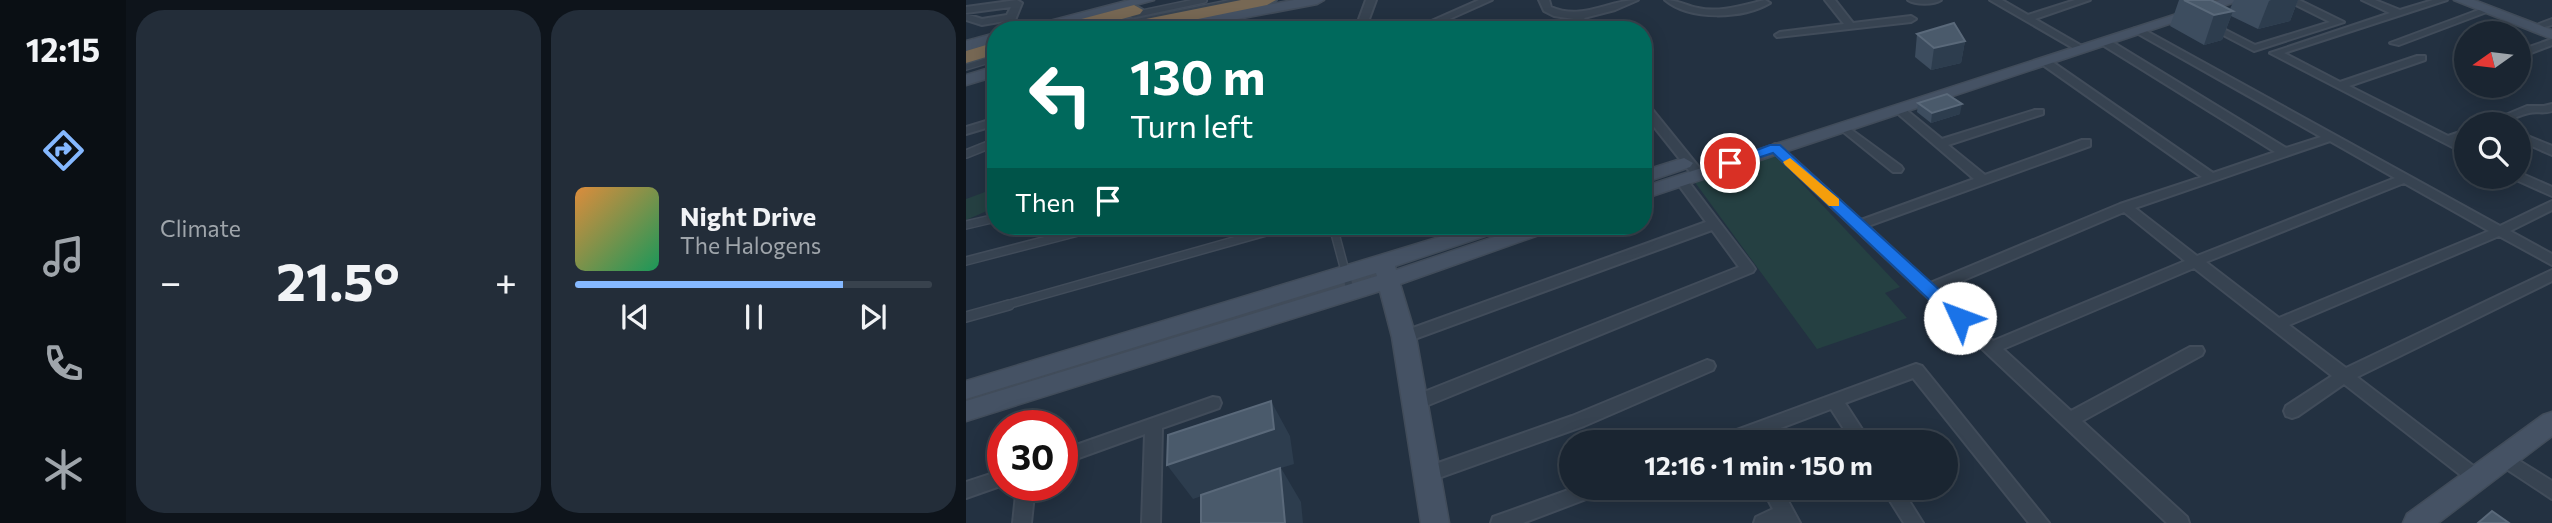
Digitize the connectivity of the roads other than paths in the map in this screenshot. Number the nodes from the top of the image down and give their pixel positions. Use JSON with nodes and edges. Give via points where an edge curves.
{"nodes":[{"id":1,"x":973,"y":0,"type":"edge"},
{"id":2,"x":1181,"y":0,"type":"edge"},
{"id":3,"x":1204,"y":0,"type":"edge"},
{"id":4,"x":1243,"y":0,"type":"edge"},
{"id":5,"x":1267,"y":0,"type":"edge"},
{"id":6,"x":1317,"y":0,"type":"edge"},
{"id":7,"x":1371,"y":0,"type":"edge"},
{"id":8,"x":1487,"y":0,"type":"edge"},
{"id":9,"x":1544,"y":0,"type":"edge"},
{"id":10,"x":1633,"y":0,"type":"edge"},
{"id":11,"x":1670,"y":0,"type":"edge"},
{"id":12,"x":1830,"y":0,"type":"edge"},
{"id":13,"x":1913,"y":0,"type":"edge"},
{"id":14,"x":1937,"y":0,"type":"edge"},
{"id":15,"x":1995,"y":0,"type":"edge"},
{"id":16,"x":2085,"y":0,"type":"edge"},
{"id":17,"x":2291,"y":0,"type":"edge"},
{"id":18,"x":2367,"y":0,"type":"edge"},
{"id":19,"x":2404,"y":0,"type":"edge"},
{"id":20,"x":2442,"y":0,"type":"edge"},
{"id":21,"x":2461,"y":0,"type":"edge"},
{"id":22,"x":1144,"y":2,"type":"edge"},
{"id":23,"x":2219,"y":2,"type":"edge"},
{"id":24,"x":1756,"y":3,"type":"edge"},
{"id":25,"x":2484,"y":5,"type":"edge"},
{"id":26,"x":2194,"y":7,"type":"edge"},
{"id":27,"x":2421,"y":7,"type":"junction"},
{"id":28,"x":966,"y":12,"type":"edge"},
{"id":29,"x":2400,"y":14,"type":"junction"},
{"id":30,"x":1578,"y":17,"type":"junction"},
{"id":31,"x":1012,"y":18,"type":"junction"},
{"id":32,"x":2027,"y":18,"type":"junction"},
{"id":33,"x":1911,"y":19,"type":"dead end"},
{"id":34,"x":1010,"y":21,"type":"edge"},
{"id":35,"x":1061,"y":21,"type":"edge"},
{"id":36,"x":1088,"y":21,"type":"edge"},
{"id":37,"x":1113,"y":21,"type":"edge"},
{"id":38,"x":1139,"y":21,"type":"edge"},
{"id":39,"x":1161,"y":21,"type":"edge"},
{"id":40,"x":1203,"y":21,"type":"edge"},
{"id":41,"x":1363,"y":21,"type":"edge"},
{"id":42,"x":1437,"y":21,"type":"edge"},
{"id":43,"x":1581,"y":21,"type":"edge"},
{"id":44,"x":1851,"y":27,"type":"junction"},
{"id":45,"x":2550,"y":27,"type":"edge"},
{"id":46,"x":2138,"y":30,"type":"junction"},
{"id":47,"x":1780,"y":35,"type":"dead end"},
{"id":48,"x":987,"y":40,"type":"edge"},
{"id":49,"x":2105,"y":42,"type":"junction"},
{"id":50,"x":2552,"y":42,"type":"edge"},
{"id":51,"x":2395,"y":43,"type":"dead end"},
{"id":52,"x":966,"y":46,"type":"edge"},
{"id":53,"x":2076,"y":46,"type":"junction"},
{"id":54,"x":2531,"y":50,"type":"edge"},
{"id":55,"x":987,"y":51,"type":"edge"},
{"id":56,"x":966,"y":57,"type":"edge"},
{"id":57,"x":2421,"y":58,"type":"dead end"},
{"id":58,"x":987,"y":59,"type":"edge"},
{"id":59,"x":2047,"y":62,"type":"junction"},
{"id":60,"x":966,"y":65,"type":"edge"},
{"id":61,"x":987,"y":66,"type":"edge"},
{"id":62,"x":966,"y":72,"type":"edge"},
{"id":63,"x":987,"y":74,"type":"edge"},
{"id":64,"x":966,"y":80,"type":"edge"},
{"id":65,"x":2339,"y":86,"type":"junction"},
{"id":66,"x":2552,"y":107,"type":"edge"},
{"id":67,"x":1900,"y":110,"type":"junction"},
{"id":68,"x":2039,"y":111,"type":"dead end"},
{"id":69,"x":2522,"y":112,"type":"edge"},
{"id":70,"x":1652,"y":123,"type":"edge"},
{"id":71,"x":987,"y":124,"type":"edge"},
{"id":72,"x":1845,"y":128,"type":"junction"},
{"id":73,"x":966,"y":131,"type":"edge"},
{"id":74,"x":2331,"y":137,"type":"junction"},
{"id":75,"x":2454,"y":139,"type":"edge"},
{"id":76,"x":2448,"y":141,"type":"junction"},
{"id":77,"x":2531,"y":141,"type":"edge"},
{"id":78,"x":2086,"y":143,"type":"dead end"},
{"id":79,"x":1938,"y":144,"type":"junction"},
{"id":80,"x":2454,"y":144,"type":"edge"},
{"id":81,"x":987,"y":146,"type":"edge"},
{"id":82,"x":1775,"y":148,"type":"junction"},
{"id":83,"x":2552,"y":151,"type":"edge"},
{"id":84,"x":2285,"y":152,"type":"junction"},
{"id":85,"x":966,"y":154,"type":"edge"},
{"id":86,"x":1694,"y":168,"type":"junction"},
{"id":87,"x":1897,"y":169,"type":"dead end"},
{"id":88,"x":1652,"y":175,"type":"edge"},
{"id":89,"x":2211,"y":177,"type":"junction"},
{"id":90,"x":2552,"y":177,"type":"edge"},
{"id":91,"x":2406,"y":178,"type":"junction"},
{"id":92,"x":1681,"y":180,"type":"junction"},
{"id":93,"x":1983,"y":180,"type":"junction"},
{"id":94,"x":2531,"y":183,"type":"edge"},
{"id":95,"x":2535,"y":185,"type":"junction"},
{"id":96,"x":1652,"y":189,"type":"edge"},
{"id":97,"x":2552,"y":192,"type":"edge"},
{"id":98,"x":2552,"y":205,"type":"edge"},
{"id":99,"x":2125,"y":207,"type":"junction"},
{"id":100,"x":987,"y":220,"type":"edge"},
{"id":101,"x":1712,"y":225,"type":"junction"},
{"id":102,"x":966,"y":226,"type":"edge"},
{"id":103,"x":1859,"y":226,"type":"junction"},
{"id":104,"x":2502,"y":230,"type":"junction"},
{"id":105,"x":1066,"y":235,"type":"edge"},
{"id":106,"x":1255,"y":235,"type":"edge"},
{"id":107,"x":1335,"y":235,"type":"edge"},
{"id":108,"x":1474,"y":235,"type":"edge"},
{"id":109,"x":1514,"y":235,"type":"edge"},
{"id":110,"x":2552,"y":260,"type":"edge"},
{"id":111,"x":966,"y":261,"type":"edge"},
{"id":112,"x":2197,"y":261,"type":"junction"},
{"id":113,"x":1387,"y":271,"type":"junction"},
{"id":114,"x":2552,"y":275,"type":"edge"},
{"id":115,"x":1349,"y":284,"type":"junction"},
{"id":116,"x":1929,"y":289,"type":"junction"},
{"id":117,"x":966,"y":317,"type":"edge"},
{"id":118,"x":2278,"y":324,"type":"junction"},
{"id":119,"x":1404,"y":337,"type":"junction"},
{"id":120,"x":1991,"y":348,"type":"junction"},
{"id":121,"x":2196,"y":351,"type":"dead end"},
{"id":122,"x":1707,"y":366,"type":"dead end"},
{"id":123,"x":2344,"y":376,"type":"junction"},
{"id":124,"x":966,"y":390,"type":"edge"},
{"id":125,"x":1833,"y":400,"type":"junction"},
{"id":126,"x":1213,"y":403,"type":"dead end"},
{"id":127,"x":1415,"y":403,"type":"junction"},
{"id":128,"x":966,"y":411,"type":"edge"},
{"id":129,"x":2292,"y":411,"type":"dead end"},
{"id":130,"x":2068,"y":421,"type":"junction"},
{"id":131,"x":2552,"y":422,"type":"edge"},
{"id":132,"x":1154,"y":424,"type":"junction"},
{"id":133,"x":1763,"y":430,"type":"edge"},
{"id":134,"x":1853,"y":430,"type":"edge"},
{"id":135,"x":1078,"y":451,"type":"edge"},
{"id":136,"x":2505,"y":459,"type":"junction"},
{"id":137,"x":1427,"y":474,"type":"junction"},
{"id":138,"x":2477,"y":479,"type":"junction"},
{"id":139,"x":987,"y":483,"type":"edge"},
{"id":140,"x":966,"y":490,"type":"edge"},
{"id":141,"x":2552,"y":491,"type":"edge"},
{"id":142,"x":1562,"y":500,"type":"edge"},
{"id":143,"x":1778,"y":500,"type":"edge"},
{"id":144,"x":1899,"y":500,"type":"edge"},
{"id":145,"x":1024,"y":501,"type":"edge"},
{"id":146,"x":1788,"y":518,"type":"edge"},
{"id":147,"x":2035,"y":522,"type":"edge"},
{"id":148,"x":1022,"y":523,"type":"edge"},
{"id":149,"x":1151,"y":523,"type":"edge"},
{"id":150,"x":1435,"y":523,"type":"edge"},
{"id":151,"x":1500,"y":523,"type":"edge"},
{"id":152,"x":1762,"y":523,"type":"edge"},
{"id":153,"x":1914,"y":523,"type":"edge"},
{"id":154,"x":2180,"y":523,"type":"edge"},
{"id":155,"x":2417,"y":523,"type":"edge"}],
"edges":[{"from":1,"to":28,"type":"street"},
{"from":2,"to":22,"type":"highway"},
{"from":3,"to":37,"type":"lane"},
{"from":4,"to":38,"type":"lane"},
{"from":5,"to":39,"type":"highway"},
{"from":6,"to":40,"type":"street"},
{"from":7,"to":41,"type":"street"},
{"from":8,"to":42,"type":"street"},
{"from":9,"to":30,"type":"street","via":[[1555,14]]},
{"from":10,"to":30,"type":"street"},
{"from":11,"to":24,"type":"street","via":[[1699,12],[1723,12]]},
{"from":12,"to":44,"type":"street"},
{"from":13,"to":14,"type":"street"},
{"from":15,"to":32,"type":"street"},
{"from":16,"to":32,"type":"street"},
{"from":17,"to":26,"type":"street","via":[[2339,22],[2254,48]]},
{"from":18,"to":29,"type":"street"},
{"from":19,"to":27,"type":"street"},
{"from":20,"to":27,"type":"street"},
{"from":21,"to":25,"type":"street"},
{"from":22,"to":35,"type":"street"},
{"from":22,"to":36,"type":"highway"},
{"from":23,"to":26,"type":"street"},
{"from":25,"to":45,"type":"street"},
{"from":25,"to":51,"type":"street"},
{"from":26,"to":46,"type":"street"},
{"from":26,"to":53,"type":"street"},
{"from":27,"to":29,"type":"street"},
{"from":28,"to":31,"type":"street","via":[[978,22]]},
{"from":28,"to":31,"type":"street","via":[[1014,3],[1018,6]]},
{"from":29,"to":65,"type":"street","via":[[2275,53]]},
{"from":30,"to":43,"type":"street"},
{"from":31,"to":34,"type":"street"},
{"from":32,"to":53,"type":"street"},
{"from":33,"to":44,"type":"street"},
{"from":44,"to":47,"type":"street"},
{"from":46,"to":49,"type":"street"},
{"from":46,"to":74,"type":"street"},
{"from":48,"to":52,"type":"street"},
{"from":49,"to":53,"type":"street"},
{"from":49,"to":84,"type":"street"},
{"from":50,"to":54,"type":"street"},
{"from":53,"to":59,"type":"street"},
{"from":53,"to":86,"type":"street"},
{"from":55,"to":56,"type":"highway"},
{"from":57,"to":65,"type":"street"},
{"from":58,"to":60,"type":"lane"},
{"from":59,"to":67,"type":"street"},
{"from":59,"to":89,"type":"street"},
{"from":61,"to":62,"type":"highway"},
{"from":63,"to":64,"type":"street"},
{"from":65,"to":76,"type":"street"},
{"from":66,"to":69,"type":"street"},
{"from":67,"to":72,"type":"street"},
{"from":67,"to":79,"type":"street"},
{"from":68,"to":79,"type":"street"},
{"from":70,"to":86,"type":"street"},
{"from":71,"to":73,"type":"street"},
{"from":72,"to":82,"type":"street"},
{"from":72,"to":87,"type":"street"},
{"from":74,"to":84,"type":"street"},
{"from":74,"to":91,"type":"street"},
{"from":75,"to":76,"type":"street"},
{"from":76,"to":80,"type":"street"},
{"from":77,"to":83,"type":"street"},
{"from":78,"to":93,"type":"street"},
{"from":79,"to":93,"type":"street"},
{"from":81,"to":85,"type":"lane"},
{"from":82,"to":86,"type":"street"},
{"from":82,"to":103,"type":"street"},
{"from":84,"to":89,"type":"street"},
{"from":86,"to":88,"type":"street"},
{"from":86,"to":92,"type":"street"},
{"from":89,"to":99,"type":"street"},
{"from":90,"to":95,"type":"street"},
{"from":91,"to":104,"type":"street"},
{"from":91,"to":112,"type":"street"},
{"from":92,"to":96,"type":"street"},
{"from":92,"to":101,"type":"street"},
{"from":93,"to":103,"type":"street"},
{"from":94,"to":95,"type":"street"},
{"from":95,"to":97,"type":"street"},
{"from":98,"to":104,"type":"street"},
{"from":99,"to":112,"type":"street"},
{"from":99,"to":116,"type":"street"},
{"from":100,"to":102,"type":"lane"},
{"from":101,"to":119,"type":"street"},
{"from":101,"to":127,"type":"street","via":[[1748,269]]},
{"from":103,"to":116,"type":"street"},
{"from":104,"to":110,"type":"street"},
{"from":104,"to":118,"type":"street"},
{"from":105,"to":111,"type":"lane"},
{"from":106,"to":117,"type":"lane"},
{"from":107,"to":115,"type":"lane"},
{"from":108,"to":113,"type":"street"},
{"from":109,"to":113,"type":"street"},
{"from":112,"to":118,"type":"street"},
{"from":112,"to":120,"type":"street"},
{"from":113,"to":115,"type":"street"},
{"from":113,"to":119,"type":"street"},
{"from":114,"to":123,"type":"street"},
{"from":115,"to":124,"type":"street"},
{"from":115,"to":128,"type":"street"},
{"from":116,"to":120,"type":"street"},
{"from":118,"to":123,"type":"street"},
{"from":119,"to":127,"type":"street"},
{"from":120,"to":130,"type":"street"},
{"from":121,"to":130,"type":"street"},
{"from":122,"to":137,"type":"street","via":[[1578,421]]},
{"from":123,"to":129,"type":"street"},
{"from":123,"to":138,"type":"street"},
{"from":125,"to":133,"type":"street"},
{"from":125,"to":134,"type":"street"},
{"from":125,"to":147,"type":"street","via":[[1916,370]]},
{"from":126,"to":132,"type":"street"},
{"from":127,"to":137,"type":"street"},
{"from":130,"to":154,"type":"street"},
{"from":131,"to":136,"type":"street"},
{"from":132,"to":135,"type":"street"},
{"from":132,"to":149,"type":"street"},
{"from":136,"to":138,"type":"street"},
{"from":136,"to":141,"type":"street"},
{"from":137,"to":150,"type":"street"},
{"from":138,"to":155,"type":"street"},
{"from":139,"to":140,"type":"street"},
{"from":142,"to":151,"type":"street"},
{"from":143,"to":146,"type":"street"},
{"from":144,"to":153,"type":"street"},
{"from":145,"to":148,"type":"street"},
{"from":146,"to":152,"type":"street"}]}
